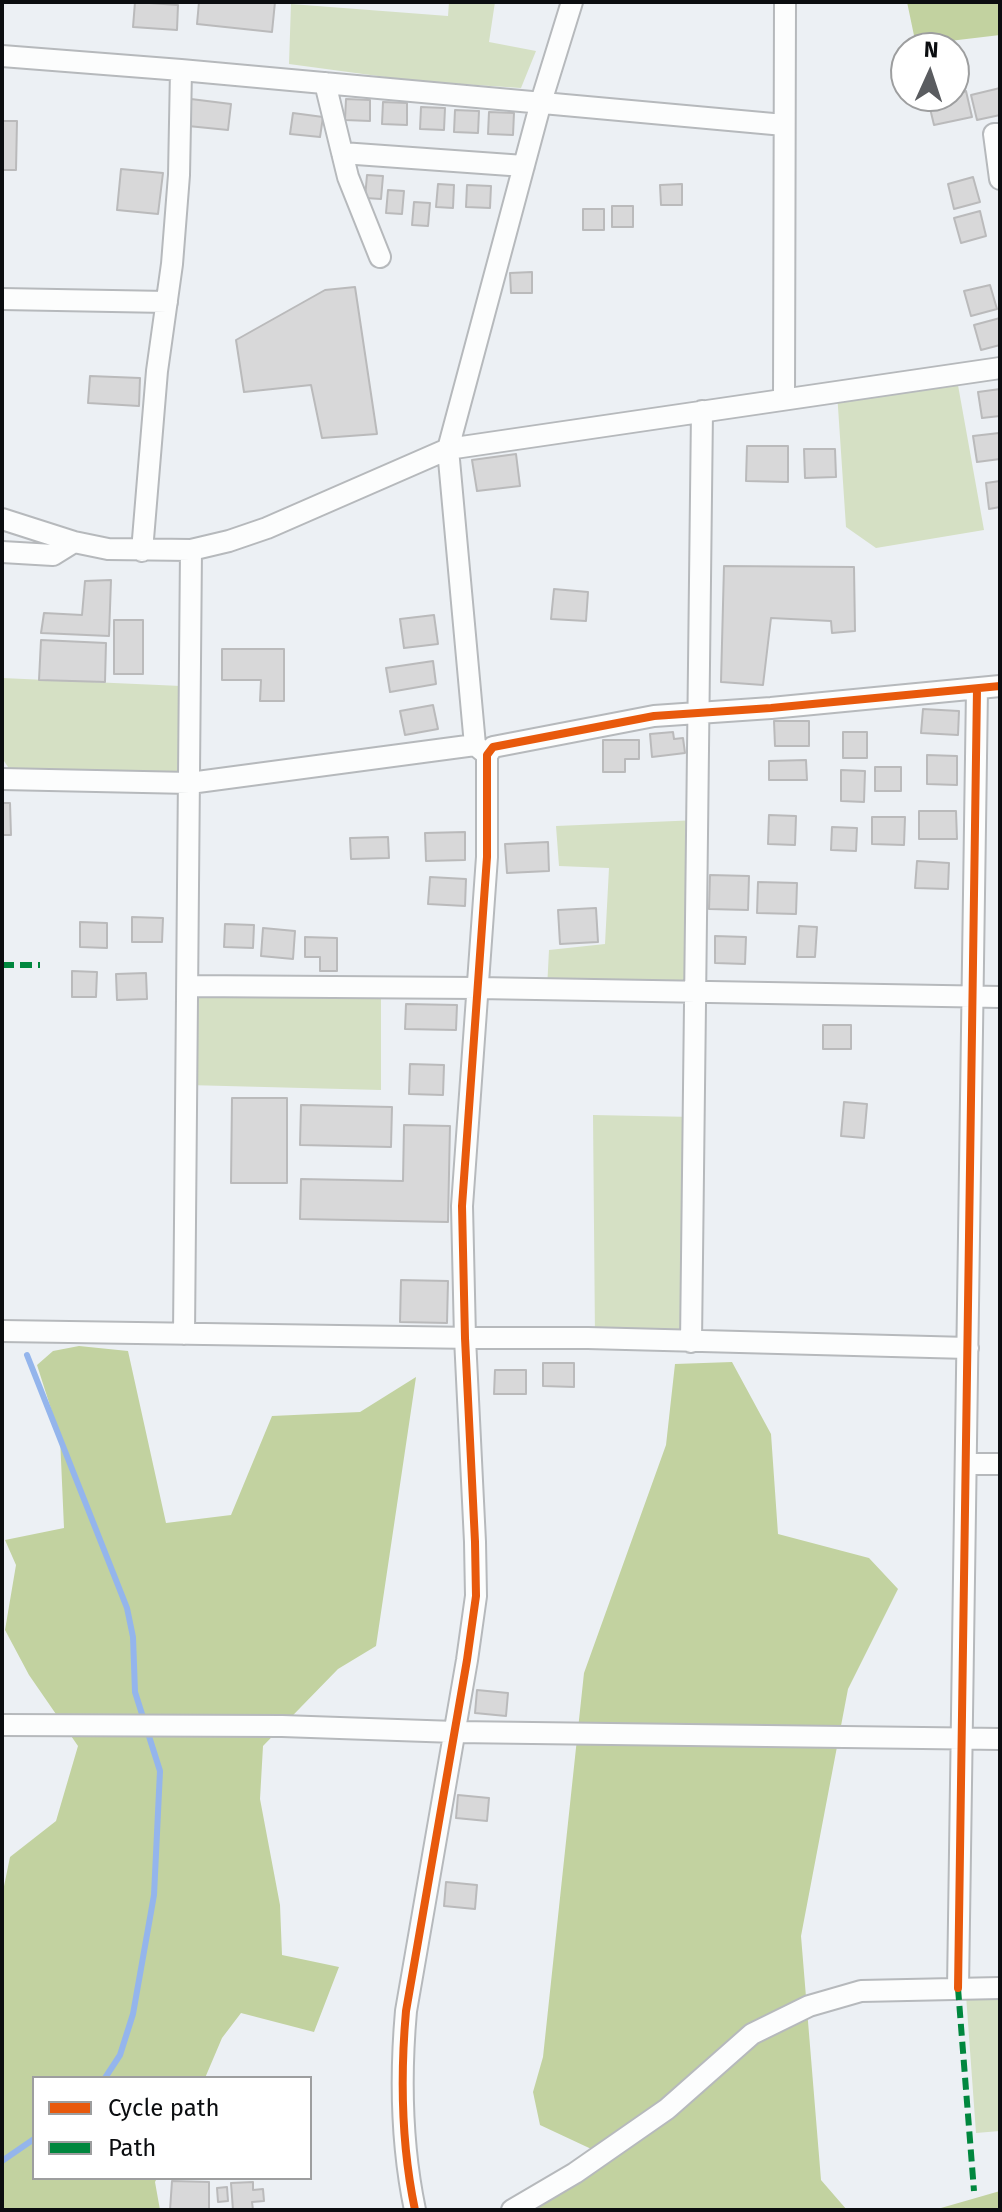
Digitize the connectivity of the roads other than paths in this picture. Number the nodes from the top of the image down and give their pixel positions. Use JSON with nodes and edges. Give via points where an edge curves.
{"nodes":[{"id":1,"x":572,"y":2,"type":"edge"},
{"id":2,"x":785,"y":2,"type":"edge"},
{"id":3,"x":2,"y":56,"type":"edge"},
{"id":4,"x":181,"y":70,"type":"junction"},
{"id":5,"x":325,"y":83,"type":"junction"},
{"id":6,"x":541,"y":102,"type":"junction"},
{"id":7,"x":784,"y":125,"type":"junction"},
{"id":8,"x":1000,"y":134,"type":"edge"},
{"id":9,"x":342,"y":153,"type":"junction"},
{"id":10,"x":524,"y":166,"type":"junction"},
{"id":11,"x":1000,"y":179,"type":"edge"},
{"id":12,"x":380,"y":257,"type":"dead end"},
{"id":13,"x":2,"y":299,"type":"edge"},
{"id":14,"x":167,"y":302,"type":"junction"},
{"id":15,"x":1000,"y":368,"type":"edge"},
{"id":16,"x":784,"y":399,"type":"junction"},
{"id":17,"x":702,"y":411,"type":"junction"},
{"id":18,"x":448,"y":449,"type":"junction"},
{"id":19,"x":2,"y":519,"type":"edge"},
{"id":20,"x":74,"y":542,"type":"junction"},
{"id":21,"x":191,"y":550,"type":"junction"},
{"id":22,"x":142,"y":551,"type":"junction"},
{"id":23,"x":2,"y":552,"type":"edge"},
{"id":24,"x":1000,"y":686,"type":"edge"},
{"id":25,"x":977,"y":689,"type":"junction"},
{"id":26,"x":700,"y":713,"type":"junction"},
{"id":27,"x":481,"y":750,"type":"junction"},
{"id":28,"x":2,"y":779,"type":"edge"},
{"id":29,"x":190,"y":783,"type":"junction"},
{"id":30,"x":188,"y":986,"type":"junction"},
{"id":31,"x":478,"y":988,"type":"junction"},
{"id":32,"x":697,"y":992,"type":"junction"},
{"id":33,"x":972,"y":997,"type":"junction"},
{"id":34,"x":1000,"y":997,"type":"edge"},
{"id":35,"x":2,"y":1331,"type":"edge"},
{"id":36,"x":184,"y":1334,"type":"junction"},
{"id":37,"x":465,"y":1338,"type":"junction"},
{"id":38,"x":691,"y":1342,"type":"junction"},
{"id":39,"x":968,"y":1348,"type":"junction"},
{"id":40,"x":966,"y":1464,"type":"junction"},
{"id":41,"x":1000,"y":1464,"type":"edge"},
{"id":42,"x":2,"y":1725,"type":"edge"},
{"id":43,"x":455,"y":1732,"type":"junction"},
{"id":44,"x":962,"y":1738,"type":"junction"},
{"id":45,"x":1000,"y":1739,"type":"edge"},
{"id":46,"x":958,"y":1988,"type":"junction"},
{"id":47,"x":1000,"y":1988,"type":"edge"},
{"id":48,"x":415,"y":2210,"type":"edge"},
{"id":49,"x":512,"y":2210,"type":"edge"}],
"edges":[{"from":1,"to":6,"type":"street"},
{"from":2,"to":7,"type":"street"},
{"from":3,"to":4,"type":"street"},
{"from":4,"to":5,"type":"street"},
{"from":4,"to":14,"type":"street","via":[[179,175]]},
{"from":5,"to":6,"type":"street"},
{"from":5,"to":9,"type":"street"},
{"from":6,"to":7,"type":"street"},
{"from":6,"to":10,"type":"street"},
{"from":7,"to":16,"type":"street"},
{"from":8,"to":11,"type":"street","via":[[994,134]]},
{"from":9,"to":10,"type":"street"},
{"from":9,"to":12,"type":"street"},
{"from":10,"to":18,"type":"street"},
{"from":13,"to":14,"type":"street"},
{"from":14,"to":22,"type":"street"},
{"from":15,"to":16,"type":"street"},
{"from":16,"to":17,"type":"street"},
{"from":17,"to":18,"type":"street"},
{"from":17,"to":26,"type":"street"},
{"from":18,"to":21,"type":"street","via":[[267,528]]},
{"from":18,"to":27,"type":"street"},
{"from":19,"to":20,"type":"street"},
{"from":20,"to":22,"type":"street"},
{"from":20,"to":23,"type":"street","via":[[53,555]]},
{"from":21,"to":22,"type":"street"},
{"from":21,"to":29,"type":"street"},
{"from":24,"to":25,"type":"street"},
{"from":25,"to":26,"type":"street"},
{"from":25,"to":33,"type":"street"},
{"from":26,"to":27,"type":"street","via":[[654,716]]},
{"from":26,"to":32,"type":"street"},
{"from":27,"to":29,"type":"street"},
{"from":27,"to":31,"type":"street","via":[[487,857]]},
{"from":28,"to":29,"type":"street"},
{"from":29,"to":30,"type":"street"},
{"from":30,"to":31,"type":"street"},
{"from":30,"to":36,"type":"street"},
{"from":31,"to":32,"type":"street"},
{"from":31,"to":37,"type":"street","via":[[462,1206]]},
{"from":32,"to":33,"type":"street"},
{"from":32,"to":38,"type":"street"},
{"from":33,"to":34,"type":"street"},
{"from":33,"to":39,"type":"street"},
{"from":35,"to":36,"type":"street"},
{"from":36,"to":37,"type":"street"},
{"from":37,"to":38,"type":"street"},
{"from":37,"to":43,"type":"street","via":[[476,1596]]},
{"from":38,"to":39,"type":"street"},
{"from":39,"to":40,"type":"street"},
{"from":40,"to":41,"type":"street"},
{"from":40,"to":44,"type":"street"},
{"from":42,"to":43,"type":"street"},
{"from":43,"to":44,"type":"street"},
{"from":43,"to":48,"type":"street","via":[[406,2011],[401,2068],[402,2125]]},
{"from":44,"to":45,"type":"street"},
{"from":44,"to":46,"type":"street"},
{"from":46,"to":47,"type":"street"},
{"from":46,"to":49,"type":"street","via":[[861,1991],[809,2006],[752,2034],[667,2109]]}]}
